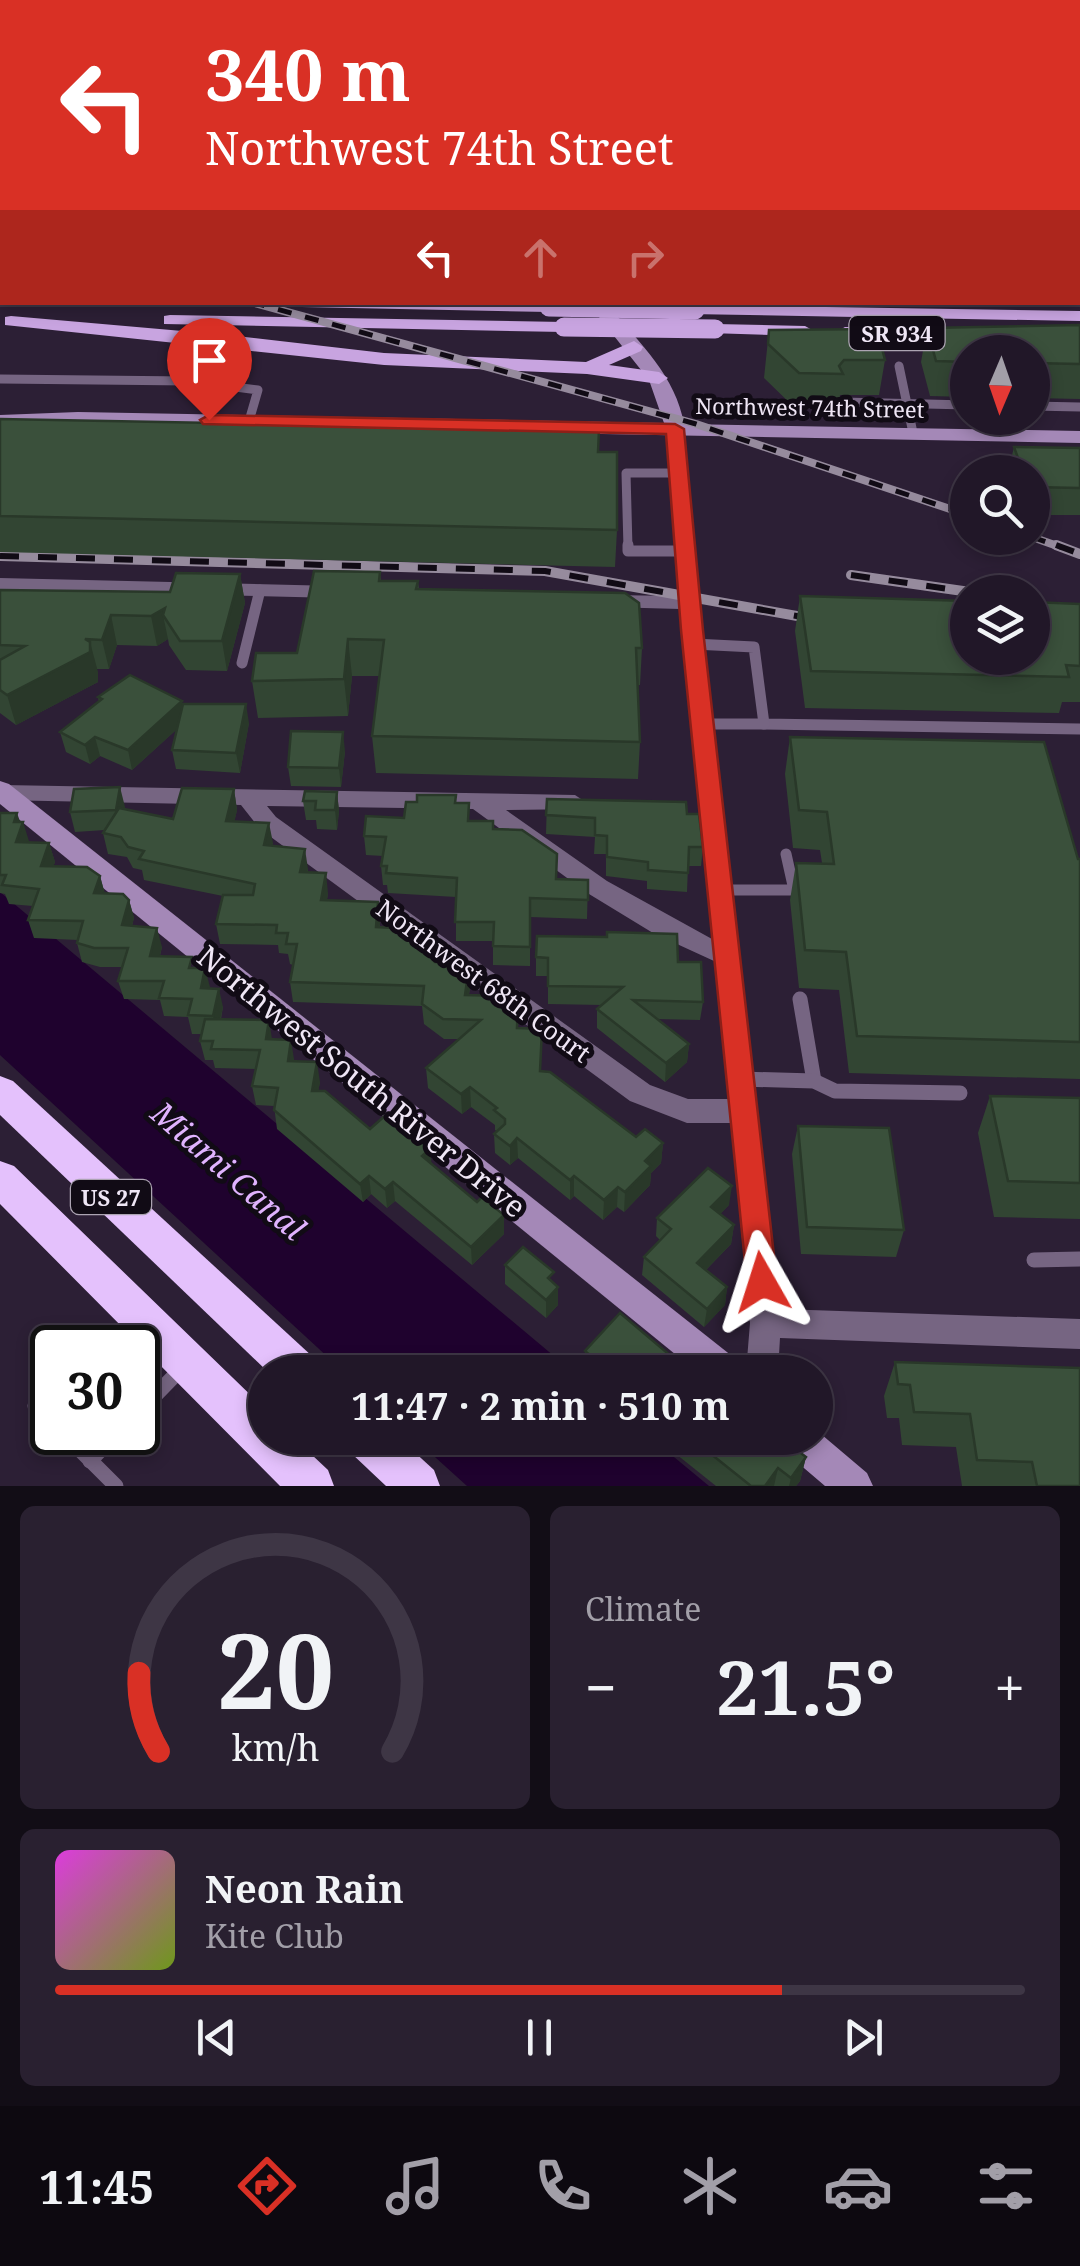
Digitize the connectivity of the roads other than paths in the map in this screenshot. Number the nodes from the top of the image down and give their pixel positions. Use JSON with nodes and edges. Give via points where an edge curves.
{"nodes":[{"id":1,"x":450,"y":305,"type":"edge"},
{"id":2,"x":599,"y":305,"type":"edge"},
{"id":3,"x":1080,"y":316,"type":"edge"},
{"id":4,"x":5,"y":321,"type":"edge"},
{"id":5,"x":1080,"y":336,"type":"edge"},
{"id":6,"x":634,"y":347,"type":"junction"},
{"id":7,"x":900,"y":366,"type":"dead end"},
{"id":8,"x":586,"y":368,"type":"junction"},
{"id":9,"x":0,"y":378,"type":"edge"},
{"id":10,"x":658,"y":378,"type":"junction"},
{"id":11,"x":842,"y":402,"type":"dead end"},
{"id":12,"x":907,"y":404,"type":"junction"},
{"id":13,"x":950,"y":404,"type":"edge"},
{"id":14,"x":1050,"y":406,"type":"edge"},
{"id":15,"x":1080,"y":407,"type":"edge"},
{"id":16,"x":0,"y":421,"type":"edge"},
{"id":17,"x":252,"y":426,"type":"junction"},
{"id":18,"x":675,"y":429,"type":"junction"},
{"id":19,"x":950,"y":429,"type":"edge"},
{"id":20,"x":913,"y":433,"type":"junction"},
{"id":21,"x":1003,"y":435,"type":"edge"},
{"id":22,"x":1072,"y":441,"type":"edge"},
{"id":23,"x":677,"y":473,"type":"junction"},
{"id":24,"x":684,"y":551,"type":"junction"},
{"id":25,"x":0,"y":584,"type":"edge"},
{"id":26,"x":260,"y":590,"type":"junction"},
{"id":27,"x":352,"y":593,"type":"edge"},
{"id":28,"x":589,"y":600,"type":"edge"},
{"id":29,"x":690,"y":602,"type":"junction"},
{"id":30,"x":694,"y":644,"type":"junction"},
{"id":31,"x":242,"y":663,"type":"dead end"},
{"id":32,"x":702,"y":724,"type":"junction"},
{"id":33,"x":764,"y":724,"type":"junction"},
{"id":34,"x":1080,"y":729,"type":"edge"},
{"id":35,"x":2,"y":791,"type":"edge"},
{"id":36,"x":247,"y":797,"type":"junction"},
{"id":37,"x":478,"y":800,"type":"junction"},
{"id":38,"x":595,"y":803,"type":"edge"},
{"id":39,"x":786,"y":854,"type":"dead end"},
{"id":40,"x":721,"y":890,"type":"junction"},
{"id":41,"x":728,"y":956,"type":"junction"},
{"id":42,"x":800,"y":999,"type":"dead end"},
{"id":43,"x":741,"y":1079,"type":"junction"},
{"id":44,"x":814,"y":1080,"type":"junction"},
{"id":45,"x":0,"y":1092,"type":"edge"},
{"id":46,"x":960,"y":1092,"type":"dead end"},
{"id":47,"x":744,"y":1111,"type":"junction"},
{"id":48,"x":0,"y":1115,"type":"edge"},
{"id":49,"x":41,"y":1131,"type":"junction"},
{"id":50,"x":0,"y":1178,"type":"edge"},
{"id":51,"x":1034,"y":1260,"type":"dead end"},
{"id":52,"x":1080,"y":1260,"type":"edge"},
{"id":53,"x":766,"y":1323,"type":"junction"},
{"id":54,"x":1080,"y":1334,"type":"edge"},
{"id":55,"x":280,"y":1355,"type":"edge"},
{"id":56,"x":703,"y":1355,"type":"edge"},
{"id":57,"x":763,"y":1355,"type":"edge"},
{"id":58,"x":187,"y":1362,"type":"junction"},
{"id":59,"x":160,"y":1390,"type":"edge"},
{"id":60,"x":84,"y":1455,"type":"edge"},
{"id":61,"x":96,"y":1455,"type":"edge"},
{"id":62,"x":385,"y":1455,"type":"edge"},
{"id":63,"x":817,"y":1455,"type":"edge"},
{"id":64,"x":90,"y":1461,"type":"junction"},
{"id":65,"x":116,"y":1486,"type":"edge"},
{"id":66,"x":312,"y":1486,"type":"edge"},
{"id":67,"x":418,"y":1486,"type":"edge"},
{"id":68,"x":854,"y":1486,"type":"edge"}],
"edges":[{"from":1,"to":3,"type":"main road","number":"SR 934","bridge":true},
{"from":2,"to":6,"type":"main road"},
{"from":4,"to":5,"type":"main road","number":"SR 934","bridge":true},
{"from":4,"to":8,"type":"main road","via":[[398,361]]},
{"from":6,"to":8,"type":"main road"},
{"from":6,"to":10,"type":"main road"},
{"from":7,"to":12,"type":"lane"},
{"from":8,"to":10,"type":"main road"},
{"from":9,"to":17,"type":"lane","via":[[188,380],[258,390]]},
{"from":10,"to":18,"type":"main road"},
{"from":11,"to":12,"type":"lane"},
{"from":12,"to":13,"type":"lane"},
{"from":12,"to":20,"type":"lane"},
{"from":14,"to":15,"type":"lane"},
{"from":16,"to":17,"type":"main road","name":"Northwest 74th Street"},
{"from":17,"to":18,"type":"main road","name":"Northwest 74th Street","via":[[576,434]]},
{"from":18,"to":20,"type":"main road","name":"Northwest 74th Street"},
{"from":18,"to":23,"type":"street"},
{"from":19,"to":20,"type":"main road","name":"Northwest 74th Street"},
{"from":21,"to":22,"type":"main road","name":"Northwest 74th Street","via":[[1023,442]]},
{"from":23,"to":24,"type":"street"},
{"from":23,"to":24,"type":"lane","via":[[626,473],[628,551]]},
{"from":24,"to":29,"type":"street"},
{"from":25,"to":26,"type":"street"},
{"from":26,"to":27,"type":"street","via":[[310,601]]},
{"from":26,"to":31,"type":"lane"},
{"from":28,"to":29,"type":"street"},
{"from":29,"to":30,"type":"street"},
{"from":30,"to":32,"type":"street"},
{"from":30,"to":33,"type":"lane","via":[[754,647]]},
{"from":32,"to":33,"type":"lane"},
{"from":32,"to":40,"type":"street","via":[[702,806]]},
{"from":33,"to":34,"type":"lane"},
{"from":35,"to":36,"type":"street"},
{"from":35,"to":56,"type":"main road","name":"Northwest South River Drive"},
{"from":36,"to":37,"type":"street"},
{"from":36,"to":47,"type":"street","name":"Northwest 68th Court","via":[[268,823],[640,1093],[688,1112]]},
{"from":37,"to":38,"type":"street"},
{"from":37,"to":41,"type":"street","via":[[680,937]]},
{"from":39,"to":40,"type":"lane","via":[[794,890]]},
{"from":40,"to":41,"type":"street"},
{"from":41,"to":43,"type":"street"},
{"from":42,"to":44,"type":"lane"},
{"from":43,"to":44,"type":"lane"},
{"from":43,"to":47,"type":"street"},
{"from":44,"to":46,"type":"lane","via":[[835,1091]]},
{"from":45,"to":49,"type":"highway","number":"US 27"},
{"from":47,"to":53,"type":"street"},
{"from":48,"to":49,"type":"highway"},
{"from":49,"to":55,"type":"highway","number":"US 27"},
{"from":50,"to":58,"type":"highway","number":"US 27"},
{"from":51,"to":52,"type":"lane"},
{"from":53,"to":54,"type":"street"},
{"from":53,"to":57,"type":"street"},
{"from":58,"to":59,"type":"lane"},
{"from":58,"to":66,"type":"highway","number":"US 27"},
{"from":60,"to":64,"type":"lane"},
{"from":61,"to":64,"type":"lane"},
{"from":62,"to":67,"type":"highway"},
{"from":63,"to":68,"type":"main road"},
{"from":64,"to":65,"type":"lane"}]}
